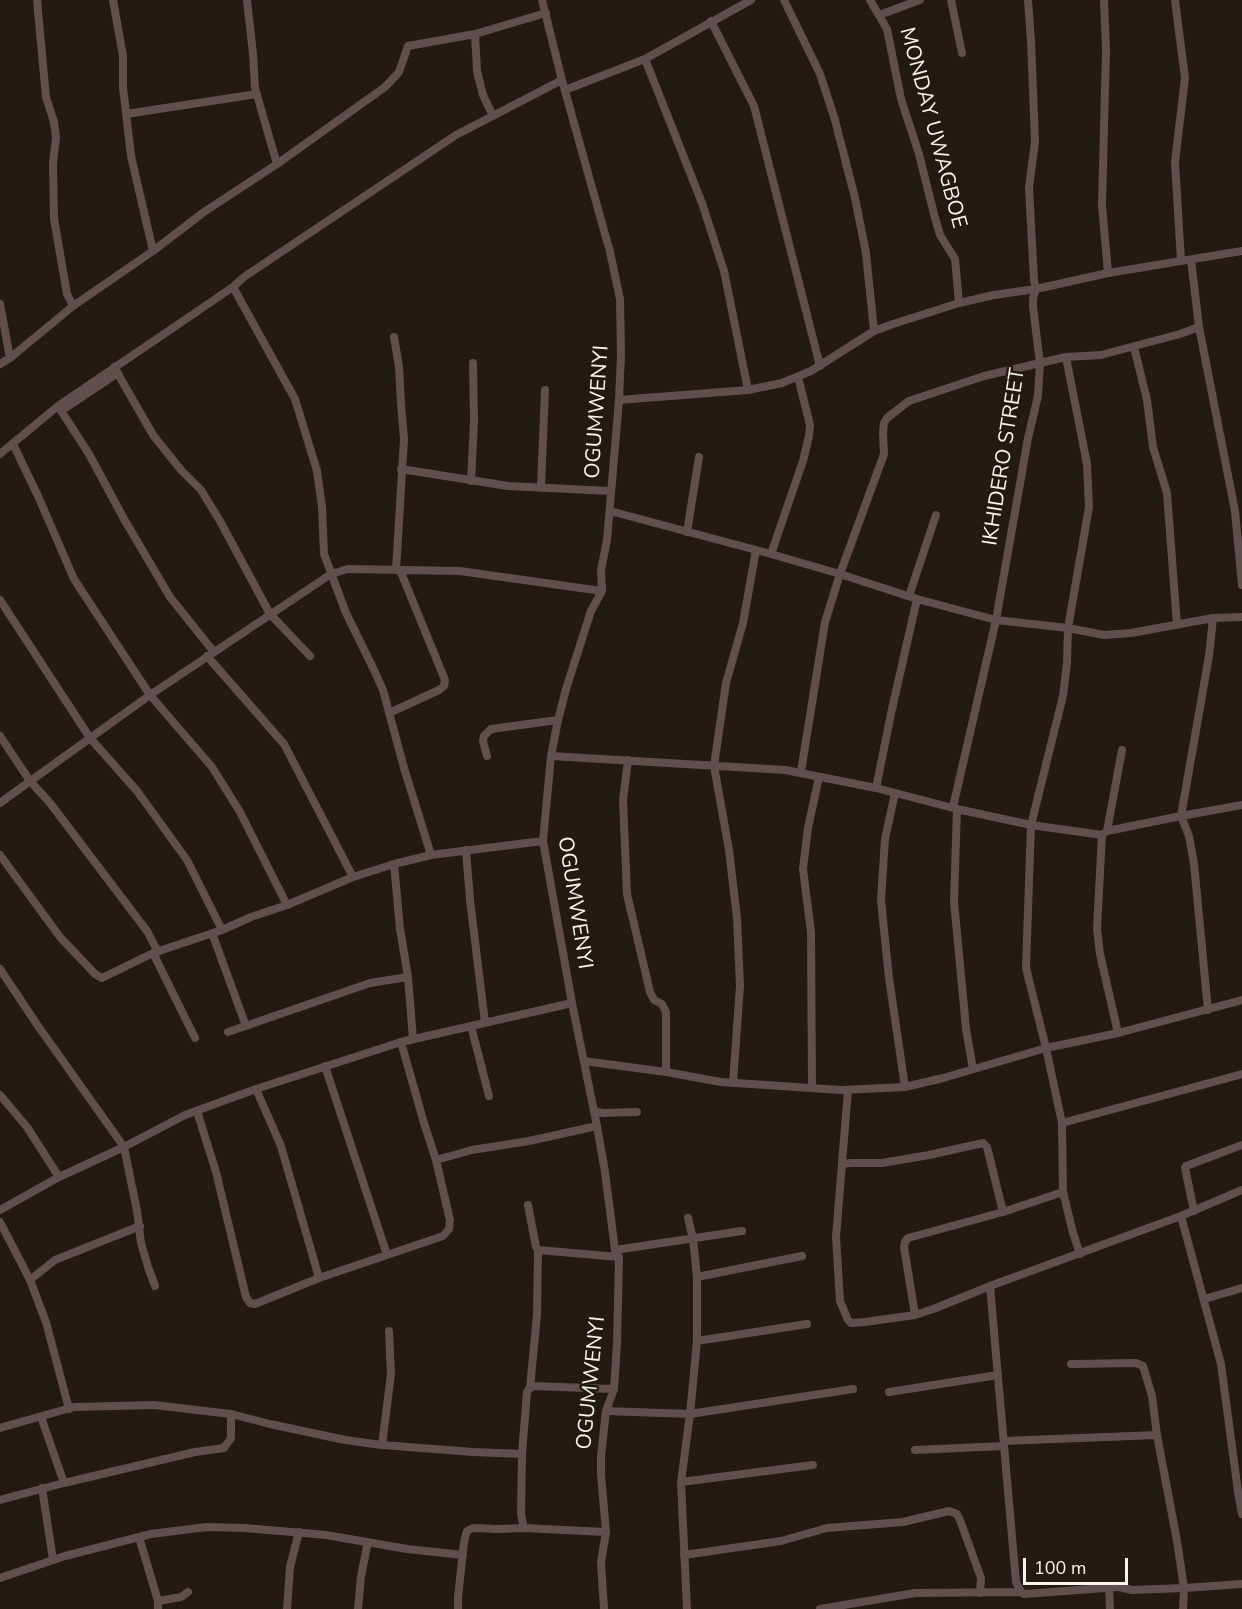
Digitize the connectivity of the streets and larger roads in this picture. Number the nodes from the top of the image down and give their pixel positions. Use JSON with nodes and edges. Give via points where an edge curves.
{"nodes":[{"id":1,"x":37,"y":0,"type":"edge"},
{"id":2,"x":113,"y":0,"type":"edge"},
{"id":3,"x":247,"y":0,"type":"edge"},
{"id":4,"x":542,"y":0,"type":"edge"},
{"id":5,"x":750,"y":0,"type":"edge"},
{"id":6,"x":784,"y":0,"type":"edge"},
{"id":7,"x":870,"y":0,"type":"edge"},
{"id":8,"x":920,"y":0,"type":"edge"},
{"id":9,"x":951,"y":0,"type":"edge"},
{"id":10,"x":1028,"y":0,"type":"edge"},
{"id":11,"x":1104,"y":0,"type":"edge"},
{"id":12,"x":1175,"y":0,"type":"edge"},
{"id":13,"x":546,"y":13,"type":"junction"},
{"id":14,"x":879,"y":15,"type":"junction"},
{"id":15,"x":711,"y":21,"type":"junction"},
{"id":16,"x":475,"y":34,"type":"junction"},
{"id":17,"x":962,"y":53,"type":"dead end"},
{"id":18,"x":645,"y":59,"type":"junction"},
{"id":19,"x":562,"y":80,"type":"junction"},
{"id":20,"x":565,"y":90,"type":"junction"},
{"id":21,"x":257,"y":94,"type":"junction"},
{"id":22,"x":126,"y":114,"type":"junction"},
{"id":23,"x":493,"y":116,"type":"junction"},
{"id":24,"x":277,"y":164,"type":"junction"},
{"id":25,"x":153,"y":251,"type":"junction"},
{"id":26,"x":1242,"y":251,"type":"edge"},
{"id":27,"x":1191,"y":260,"type":"junction"},
{"id":28,"x":1181,"y":261,"type":"junction"},
{"id":29,"x":1108,"y":273,"type":"junction"},
{"id":30,"x":233,"y":287,"type":"junction"},
{"id":31,"x":1036,"y":289,"type":"junction"},
{"id":32,"x":959,"y":303,"type":"junction"},
{"id":33,"x":0,"y":304,"type":"edge"},
{"id":34,"x":73,"y":306,"type":"junction"},
{"id":35,"x":1199,"y":327,"type":"junction"},
{"id":36,"x":874,"y":332,"type":"junction"},
{"id":37,"x":394,"y":337,"type":"dead end"},
{"id":38,"x":1134,"y":346,"type":"junction"},
{"id":39,"x":1066,"y":357,"type":"junction"},
{"id":40,"x":10,"y":358,"type":"junction"},
{"id":41,"x":473,"y":363,"type":"dead end"},
{"id":42,"x":1040,"y":363,"type":"junction"},
{"id":43,"x":0,"y":364,"type":"edge"},
{"id":44,"x":820,"y":366,"type":"junction"},
{"id":45,"x":116,"y":370,"type":"junction"},
{"id":46,"x":798,"y":376,"type":"junction"},
{"id":47,"x":545,"y":390,"type":"dead end"},
{"id":48,"x":748,"y":390,"type":"junction"},
{"id":49,"x":619,"y":400,"type":"junction"},
{"id":50,"x":60,"y":408,"type":"junction"},
{"id":51,"x":13,"y":444,"type":"junction"},
{"id":52,"x":0,"y":454,"type":"edge"},
{"id":53,"x":699,"y":457,"type":"dead end"},
{"id":54,"x":401,"y":469,"type":"junction"},
{"id":55,"x":471,"y":481,"type":"junction"},
{"id":56,"x":541,"y":488,"type":"junction"},
{"id":57,"x":611,"y":491,"type":"junction"},
{"id":58,"x":610,"y":511,"type":"junction"},
{"id":59,"x":936,"y":515,"type":"dead end"},
{"id":60,"x":687,"y":532,"type":"junction"},
{"id":61,"x":756,"y":550,"type":"junction"},
{"id":62,"x":771,"y":554,"type":"junction"},
{"id":63,"x":398,"y":570,"type":"junction"},
{"id":64,"x":331,"y":574,"type":"junction"},
{"id":65,"x":840,"y":574,"type":"junction"},
{"id":66,"x":1242,"y":585,"type":"edge"},
{"id":67,"x":602,"y":591,"type":"junction"},
{"id":68,"x":913,"y":598,"type":"junction"},
{"id":69,"x":0,"y":600,"type":"edge"},
{"id":70,"x":270,"y":614,"type":"junction"},
{"id":71,"x":1242,"y":617,"type":"edge"},
{"id":72,"x":1213,"y":618,"type":"junction"},
{"id":73,"x":996,"y":620,"type":"junction"},
{"id":74,"x":1177,"y":625,"type":"junction"},
{"id":75,"x":1068,"y":628,"type":"junction"},
{"id":76,"x":211,"y":654,"type":"junction"},
{"id":77,"x":310,"y":656,"type":"dead end"},
{"id":78,"x":150,"y":694,"type":"junction"},
{"id":79,"x":389,"y":713,"type":"junction"},
{"id":80,"x":558,"y":720,"type":"junction"},
{"id":81,"x":0,"y":736,"type":"edge"},
{"id":82,"x":90,"y":738,"type":"junction"},
{"id":83,"x":1122,"y":750,"type":"dead end"},
{"id":84,"x":487,"y":756,"type":"dead end"},
{"id":85,"x":551,"y":756,"type":"junction"},
{"id":86,"x":628,"y":760,"type":"junction"},
{"id":87,"x":714,"y":766,"type":"junction"},
{"id":88,"x":801,"y":772,"type":"junction"},
{"id":89,"x":819,"y":777,"type":"junction"},
{"id":90,"x":30,"y":781,"type":"junction"},
{"id":91,"x":876,"y":788,"type":"junction"},
{"id":92,"x":894,"y":793,"type":"junction"},
{"id":93,"x":0,"y":803,"type":"edge"},
{"id":94,"x":1242,"y":805,"type":"edge"},
{"id":95,"x":955,"y":808,"type":"junction"},
{"id":96,"x":1181,"y":816,"type":"junction"},
{"id":97,"x":1031,"y":825,"type":"junction"},
{"id":98,"x":1105,"y":833,"type":"junction"},
{"id":99,"x":543,"y":842,"type":"junction"},
{"id":100,"x":466,"y":850,"type":"junction"},
{"id":101,"x":0,"y":855,"type":"edge"},
{"id":102,"x":431,"y":855,"type":"junction"},
{"id":103,"x":394,"y":864,"type":"junction"},
{"id":104,"x":353,"y":877,"type":"junction"},
{"id":105,"x":287,"y":905,"type":"junction"},
{"id":106,"x":222,"y":930,"type":"junction"},
{"id":107,"x":212,"y":933,"type":"junction"},
{"id":108,"x":156,"y":952,"type":"junction"},
{"id":109,"x":0,"y":969,"type":"edge"},
{"id":110,"x":408,"y":977,"type":"junction"},
{"id":111,"x":1242,"y":1000,"type":"edge"},
{"id":112,"x":572,"y":1003,"type":"junction"},
{"id":113,"x":1208,"y":1010,"type":"junction"},
{"id":114,"x":485,"y":1023,"type":"junction"},
{"id":115,"x":246,"y":1026,"type":"junction"},
{"id":116,"x":471,"y":1026,"type":"junction"},
{"id":117,"x":228,"y":1032,"type":"dead end"},
{"id":118,"x":1118,"y":1033,"type":"junction"},
{"id":119,"x":195,"y":1038,"type":"dead end"},
{"id":120,"x":413,"y":1039,"type":"junction"},
{"id":121,"x":401,"y":1042,"type":"junction"},
{"id":122,"x":1046,"y":1048,"type":"junction"},
{"id":123,"x":584,"y":1061,"type":"junction"},
{"id":124,"x":325,"y":1066,"type":"junction"},
{"id":125,"x":973,"y":1070,"type":"junction"},
{"id":126,"x":666,"y":1072,"type":"junction"},
{"id":127,"x":1242,"y":1074,"type":"edge"},
{"id":128,"x":733,"y":1083,"type":"junction"},
{"id":129,"x":905,"y":1086,"type":"junction"},
{"id":130,"x":812,"y":1088,"type":"junction"},
{"id":131,"x":256,"y":1089,"type":"junction"},
{"id":132,"x":848,"y":1090,"type":"junction"},
{"id":133,"x":0,"y":1095,"type":"edge"},
{"id":134,"x":489,"y":1095,"type":"dead end"},
{"id":135,"x":197,"y":1111,"type":"junction"},
{"id":136,"x":594,"y":1111,"type":"junction"},
{"id":137,"x":637,"y":1112,"type":"dead end"},
{"id":138,"x":1062,"y":1123,"type":"junction"},
{"id":139,"x":597,"y":1126,"type":"junction"},
{"id":140,"x":1242,"y":1145,"type":"edge"},
{"id":141,"x":124,"y":1147,"type":"junction"},
{"id":142,"x":436,"y":1160,"type":"junction"},
{"id":143,"x":842,"y":1164,"type":"junction"},
{"id":144,"x":59,"y":1177,"type":"junction"},
{"id":145,"x":1242,"y":1190,"type":"edge"},
{"id":146,"x":1063,"y":1192,"type":"junction"},
{"id":147,"x":528,"y":1205,"type":"dead end"},
{"id":148,"x":0,"y":1210,"type":"edge"},
{"id":149,"x":1194,"y":1211,"type":"junction"},
{"id":150,"x":1002,"y":1212,"type":"junction"},
{"id":151,"x":1181,"y":1216,"type":"junction"},
{"id":152,"x":688,"y":1218,"type":"dead end"},
{"id":153,"x":0,"y":1222,"type":"edge"},
{"id":154,"x":140,"y":1226,"type":"junction"},
{"id":155,"x":742,"y":1231,"type":"dead end"},
{"id":156,"x":693,"y":1239,"type":"junction"},
{"id":157,"x":538,"y":1250,"type":"junction"},
{"id":158,"x":617,"y":1253,"type":"junction"},
{"id":159,"x":1080,"y":1254,"type":"junction"},
{"id":160,"x":387,"y":1255,"type":"junction"},
{"id":161,"x":802,"y":1256,"type":"dead end"},
{"id":162,"x":697,"y":1277,"type":"junction"},
{"id":163,"x":319,"y":1278,"type":"junction"},
{"id":164,"x":30,"y":1280,"type":"junction"},
{"id":165,"x":155,"y":1286,"type":"dead end"},
{"id":166,"x":990,"y":1286,"type":"junction"},
{"id":167,"x":1242,"y":1288,"type":"edge"},
{"id":168,"x":1204,"y":1299,"type":"junction"},
{"id":169,"x":915,"y":1315,"type":"junction"},
{"id":170,"x":807,"y":1324,"type":"dead end"},
{"id":171,"x":389,"y":1331,"type":"dead end"},
{"id":172,"x":697,"y":1341,"type":"junction"},
{"id":173,"x":1071,"y":1364,"type":"dead end"},
{"id":174,"x":998,"y":1375,"type":"junction"},
{"id":175,"x":530,"y":1388,"type":"junction"},
{"id":176,"x":614,"y":1389,"type":"junction"},
{"id":177,"x":854,"y":1389,"type":"dead end"},
{"id":178,"x":889,"y":1392,"type":"dead end"},
{"id":179,"x":69,"y":1409,"type":"junction"},
{"id":180,"x":606,"y":1411,"type":"junction"},
{"id":181,"x":231,"y":1414,"type":"junction"},
{"id":182,"x":690,"y":1414,"type":"junction"},
{"id":183,"x":40,"y":1417,"type":"junction"},
{"id":184,"x":0,"y":1428,"type":"edge"},
{"id":185,"x":1157,"y":1435,"type":"junction"},
{"id":186,"x":1004,"y":1443,"type":"junction"},
{"id":187,"x":382,"y":1445,"type":"junction"},
{"id":188,"x":915,"y":1450,"type":"dead end"},
{"id":189,"x":522,"y":1454,"type":"junction"},
{"id":190,"x":813,"y":1465,"type":"dead end"},
{"id":191,"x":681,"y":1482,"type":"junction"},
{"id":192,"x":64,"y":1483,"type":"junction"},
{"id":193,"x":42,"y":1488,"type":"junction"},
{"id":194,"x":0,"y":1500,"type":"edge"},
{"id":195,"x":1242,"y":1514,"type":"edge"},
{"id":196,"x":524,"y":1528,"type":"junction"},
{"id":197,"x":300,"y":1532,"type":"junction"},
{"id":198,"x":606,"y":1532,"type":"junction"},
{"id":199,"x":139,"y":1538,"type":"junction"},
{"id":200,"x":368,"y":1542,"type":"junction"},
{"id":201,"x":463,"y":1555,"type":"junction"},
{"id":202,"x":684,"y":1555,"type":"junction"},
{"id":203,"x":52,"y":1560,"type":"junction"},
{"id":204,"x":0,"y":1578,"type":"edge"},
{"id":205,"x":1242,"y":1584,"type":"edge"},
{"id":206,"x":1109,"y":1588,"type":"junction"},
{"id":207,"x":1184,"y":1588,"type":"junction"},
{"id":208,"x":188,"y":1592,"type":"dead end"},
{"id":209,"x":1021,"y":1592,"type":"junction"},
{"id":210,"x":980,"y":1593,"type":"junction"},
{"id":211,"x":158,"y":1605,"type":"edge"},
{"id":212,"x":287,"y":1609,"type":"edge"},
{"id":213,"x":358,"y":1609,"type":"edge"},
{"id":214,"x":458,"y":1609,"type":"edge"},
{"id":215,"x":604,"y":1609,"type":"edge"},
{"id":216,"x":687,"y":1609,"type":"edge"},
{"id":217,"x":820,"y":1609,"type":"edge"},
{"id":218,"x":1110,"y":1609,"type":"edge"},
{"id":219,"x":1183,"y":1609,"type":"edge"}],
"edges":[{"from":1,"to":34,"type":"street","via":[[46,98],[56,137],[54,219],[67,294]]},
{"from":2,"to":22,"type":"street","via":[[123,56]]},
{"from":3,"to":21,"type":"street"},
{"from":4,"to":13,"type":"street","name":"OGUMWENYI"},
{"from":5,"to":15,"type":"street"},
{"from":6,"to":36,"type":"street","via":[[820,74],[836,120],[866,253]]},
{"from":7,"to":14,"type":"street","name":"MONDAY UWAGBOE"},
{"from":8,"to":14,"type":"street"},
{"from":9,"to":17,"type":"street"},
{"from":10,"to":31,"type":"street","name":"IKHIDERO STREET","via":[[1035,141],[1029,188]]},
{"from":11,"to":29,"type":"street","via":[[1102,205]]},
{"from":12,"to":28,"type":"street","via":[[1185,78],[1175,162]]},
{"from":13,"to":16,"type":"street"},
{"from":13,"to":19,"type":"street","name":"OGUMWENYI"},
{"from":14,"to":32,"type":"street","name":"MONDAY UWAGBOE","via":[[887,29],[901,99],[940,235],[955,259]]},
{"from":15,"to":18,"type":"street"},
{"from":15,"to":44,"type":"street","via":[[754,106]]},
{"from":16,"to":23,"type":"street","via":[[477,71]]},
{"from":16,"to":24,"type":"street","via":[[408,46],[399,72],[385,87]]},
{"from":18,"to":20,"type":"street"},
{"from":18,"to":48,"type":"street","via":[[702,203],[724,271]]},
{"from":19,"to":20,"type":"street","name":"OGUMWENYI"},
{"from":19,"to":23,"type":"street"},
{"from":20,"to":49,"type":"street","name":"OGUMWENYI","via":[[620,299]]},
{"from":21,"to":22,"type":"street"},
{"from":21,"to":24,"type":"street"},
{"from":22,"to":25,"type":"street","via":[[131,156]]},
{"from":23,"to":30,"type":"street","via":[[456,135]]},
{"from":24,"to":25,"type":"street"},
{"from":25,"to":34,"type":"street"},
{"from":26,"to":27,"type":"street"},
{"from":27,"to":28,"type":"street"},
{"from":27,"to":35,"type":"street"},
{"from":28,"to":29,"type":"street"},
{"from":29,"to":31,"type":"street"},
{"from":30,"to":45,"type":"street"},
{"from":30,"to":64,"type":"street","via":[[295,399],[317,471],[324,554]]},
{"from":31,"to":32,"type":"street"},
{"from":31,"to":42,"type":"street","name":"IKHIDERO STREET","via":[[1033,307]]},
{"from":32,"to":36,"type":"street"},
{"from":33,"to":40,"type":"street"},
{"from":34,"to":40,"type":"street"},
{"from":35,"to":38,"type":"street"},
{"from":35,"to":66,"type":"street","via":[[1235,511]]},
{"from":36,"to":44,"type":"street"},
{"from":37,"to":54,"type":"street","via":[[404,439]]},
{"from":38,"to":39,"type":"street","via":[[1101,355]]},
{"from":38,"to":74,"type":"street","via":[[1167,493]]},
{"from":39,"to":42,"type":"street"},
{"from":39,"to":75,"type":"street","via":[[1087,464],[1089,507]]},
{"from":40,"to":43,"type":"street"},
{"from":41,"to":55,"type":"street"},
{"from":42,"to":65,"type":"street","via":[[984,376],[909,401],[888,418],[884,423],[884,454]]},
{"from":42,"to":73,"type":"street","name":"IKHIDERO STREET","via":[[1038,396]]},
{"from":44,"to":46,"type":"street"},
{"from":45,"to":50,"type":"street"},
{"from":45,"to":70,"type":"street","via":[[153,435],[201,490]]},
{"from":46,"to":48,"type":"street"},
{"from":46,"to":62,"type":"street","via":[[809,436]]},
{"from":47,"to":56,"type":"street"},
{"from":48,"to":49,"type":"street"},
{"from":49,"to":57,"type":"street","name":"OGUMWENYI"},
{"from":50,"to":51,"type":"street"},
{"from":50,"to":76,"type":"street","via":[[170,597]]},
{"from":51,"to":52,"type":"street"},
{"from":51,"to":78,"type":"street","via":[[74,579]]},
{"from":53,"to":60,"type":"street"},
{"from":54,"to":55,"type":"street"},
{"from":54,"to":63,"type":"street"},
{"from":55,"to":56,"type":"street"},
{"from":56,"to":57,"type":"street"},
{"from":57,"to":58,"type":"street","name":"OGUMWENYI"},
{"from":58,"to":60,"type":"street"},
{"from":58,"to":67,"type":"street","name":"OGUMWENYI","via":[[601,570]]},
{"from":59,"to":68,"type":"street"},
{"from":60,"to":61,"type":"street"},
{"from":61,"to":62,"type":"street"},
{"from":61,"to":87,"type":"street","via":[[743,623],[726,683]]},
{"from":62,"to":65,"type":"street"},
{"from":63,"to":64,"type":"street","via":[[348,569]]},
{"from":63,"to":67,"type":"street","via":[[460,571]]},
{"from":63,"to":79,"type":"street","via":[[445,680],[439,690]]},
{"from":64,"to":70,"type":"street"},
{"from":64,"to":79,"type":"street","via":[[383,690]]},
{"from":65,"to":68,"type":"street"},
{"from":65,"to":88,"type":"street","via":[[825,622]]},
{"from":67,"to":80,"type":"street","name":"OGUMWENYI","via":[[591,611]]},
{"from":68,"to":73,"type":"street"},
{"from":68,"to":91,"type":"street"},
{"from":69,"to":82,"type":"street"},
{"from":70,"to":76,"type":"street"},
{"from":70,"to":77,"type":"street"},
{"from":71,"to":72,"type":"street"},
{"from":72,"to":74,"type":"street"},
{"from":72,"to":96,"type":"street"},
{"from":73,"to":75,"type":"street"},
{"from":73,"to":95,"type":"street","name":"IKHIDERO STREET"},
{"from":74,"to":75,"type":"street","via":[[1104,634]]},
{"from":75,"to":97,"type":"street","via":[[1063,696]]},
{"from":76,"to":78,"type":"street"},
{"from":76,"to":104,"type":"street","via":[[284,744]]},
{"from":78,"to":82,"type":"street"},
{"from":78,"to":105,"type":"street","via":[[212,767],[240,812]]},
{"from":79,"to":102,"type":"street"},
{"from":80,"to":84,"type":"street","via":[[491,729],[483,741]]},
{"from":80,"to":85,"type":"street","name":"OGUMWENYI"},
{"from":81,"to":90,"type":"street"},
{"from":82,"to":90,"type":"street"},
{"from":82,"to":106,"type":"street","via":[[137,791],[187,860]]},
{"from":83,"to":98,"type":"street"},
{"from":85,"to":86,"type":"street"},
{"from":85,"to":99,"type":"street","name":"OGUMWENYI"},
{"from":86,"to":87,"type":"street"},
{"from":86,"to":126,"type":"street","via":[[623,800],[627,894],[650,992],[666,1012]]},
{"from":87,"to":88,"type":"street"},
{"from":87,"to":128,"type":"street","via":[[737,918],[740,986]]},
{"from":88,"to":89,"type":"street"},
{"from":89,"to":91,"type":"street"},
{"from":89,"to":130,"type":"street","via":[[803,869],[812,932]]},
{"from":90,"to":93,"type":"street"},
{"from":90,"to":108,"type":"street","via":[[147,931]]},
{"from":91,"to":92,"type":"street"},
{"from":92,"to":95,"type":"street"},
{"from":92,"to":129,"type":"street","via":[[885,838],[881,900]]},
{"from":94,"to":96,"type":"street"},
{"from":95,"to":97,"type":"street"},
{"from":95,"to":125,"type":"street","name":"IKHIDERO STREET","via":[[954,901]]},
{"from":96,"to":98,"type":"street"},
{"from":96,"to":113,"type":"street","via":[[1194,864]]},
{"from":97,"to":98,"type":"street"},
{"from":97,"to":122,"type":"street","via":[[1026,968]]},
{"from":98,"to":118,"type":"street","via":[[1097,929]]},
{"from":99,"to":100,"type":"street"},
{"from":99,"to":112,"type":"street","name":"OGUMWENYI"},
{"from":100,"to":102,"type":"street"},
{"from":100,"to":114,"type":"street"},
{"from":101,"to":108,"type":"street","via":[[60,937],[95,974],[102,978],[111,975]]},
{"from":102,"to":103,"type":"street"},
{"from":103,"to":104,"type":"street"},
{"from":103,"to":110,"type":"street"},
{"from":104,"to":105,"type":"street"},
{"from":105,"to":106,"type":"street"},
{"from":106,"to":107,"type":"street"},
{"from":107,"to":108,"type":"street"},
{"from":107,"to":115,"type":"street"},
{"from":108,"to":119,"type":"street"},
{"from":109,"to":141,"type":"street"},
{"from":110,"to":115,"type":"street","via":[[370,983]]},
{"from":110,"to":120,"type":"street"},
{"from":111,"to":113,"type":"street"},
{"from":112,"to":114,"type":"street"},
{"from":112,"to":123,"type":"street","name":"OGUMWENYI"},
{"from":113,"to":118,"type":"street"},
{"from":114,"to":116,"type":"street"},
{"from":115,"to":117,"type":"street"},
{"from":116,"to":120,"type":"street"},
{"from":116,"to":134,"type":"street"},
{"from":118,"to":122,"type":"street"},
{"from":120,"to":121,"type":"street"},
{"from":121,"to":124,"type":"street"},
{"from":121,"to":142,"type":"street"},
{"from":122,"to":125,"type":"street"},
{"from":122,"to":138,"type":"street"},
{"from":123,"to":126,"type":"street"},
{"from":123,"to":136,"type":"street","name":"OGUMWENYI"},
{"from":124,"to":131,"type":"street"},
{"from":124,"to":160,"type":"street"},
{"from":125,"to":129,"type":"street"},
{"from":126,"to":128,"type":"street"},
{"from":127,"to":138,"type":"street"},
{"from":128,"to":130,"type":"street"},
{"from":129,"to":132,"type":"street"},
{"from":130,"to":132,"type":"street"},
{"from":131,"to":135,"type":"street"},
{"from":131,"to":163,"type":"street","via":[[280,1146]]},
{"from":132,"to":143,"type":"street"},
{"from":133,"to":144,"type":"street","via":[[27,1127]]},
{"from":135,"to":141,"type":"street"},
{"from":135,"to":163,"type":"street","via":[[250,1303]]},
{"from":136,"to":137,"type":"street"},
{"from":136,"to":139,"type":"street","name":"OGUMWENYI"},
{"from":138,"to":146,"type":"street"},
{"from":139,"to":142,"type":"street"},
{"from":139,"to":158,"type":"street","name":"OGUMWENYI"},
{"from":140,"to":149,"type":"street","via":[[1186,1166]]},
{"from":141,"to":144,"type":"street"},
{"from":141,"to":154,"type":"street"},
{"from":142,"to":160,"type":"street","via":[[449,1229],[443,1236]]},
{"from":143,"to":150,"type":"street","via":[[882,1163],[982,1143],[987,1147]]},
{"from":143,"to":169,"type":"street","via":[[836,1237],[840,1301],[848,1320],[857,1323]]},
{"from":144,"to":148,"type":"street"},
{"from":145,"to":149,"type":"street"},
{"from":146,"to":150,"type":"street"},
{"from":146,"to":159,"type":"street"},
{"from":147,"to":157,"type":"street"},
{"from":149,"to":151,"type":"street"},
{"from":150,"to":169,"type":"street","via":[[908,1238],[904,1248]]},
{"from":151,"to":159,"type":"street"},
{"from":151,"to":168,"type":"street"},
{"from":152,"to":156,"type":"street"},
{"from":153,"to":164,"type":"street"},
{"from":154,"to":164,"type":"street","via":[[55,1260]]},
{"from":154,"to":165,"type":"street","via":[[143,1251]]},
{"from":155,"to":156,"type":"street"},
{"from":156,"to":158,"type":"street"},
{"from":156,"to":162,"type":"street"},
{"from":157,"to":158,"type":"street"},
{"from":157,"to":175,"type":"street"},
{"from":158,"to":176,"type":"street","name":"OGUMWENYI"},
{"from":159,"to":166,"type":"street"},
{"from":160,"to":163,"type":"street"},
{"from":161,"to":162,"type":"street"},
{"from":162,"to":172,"type":"street"},
{"from":164,"to":179,"type":"street","via":[[46,1322]]},
{"from":166,"to":169,"type":"street"},
{"from":166,"to":174,"type":"street"},
{"from":167,"to":168,"type":"street"},
{"from":168,"to":195,"type":"street","via":[[1221,1364]]},
{"from":170,"to":172,"type":"street"},
{"from":171,"to":187,"type":"street","via":[[391,1374]]},
{"from":172,"to":182,"type":"street"},
{"from":173,"to":185,"type":"street","via":[[1143,1366]]},
{"from":174,"to":178,"type":"street"},
{"from":174,"to":186,"type":"street"},
{"from":175,"to":176,"type":"street"},
{"from":175,"to":189,"type":"street"},
{"from":176,"to":180,"type":"street","name":"OGUMWENYI"},
{"from":177,"to":182,"type":"street"},
{"from":179,"to":181,"type":"street","via":[[154,1406]]},
{"from":179,"to":183,"type":"street"},
{"from":180,"to":182,"type":"street"},
{"from":180,"to":198,"type":"street","name":"OGUMWENYI","via":[[601,1475]]},
{"from":181,"to":187,"type":"street"},
{"from":181,"to":192,"type":"street","via":[[231,1438],[224,1448]]},
{"from":182,"to":191,"type":"street"},
{"from":183,"to":184,"type":"street"},
{"from":183,"to":192,"type":"street"},
{"from":185,"to":186,"type":"street"},
{"from":185,"to":207,"type":"street"},
{"from":186,"to":188,"type":"street"},
{"from":186,"to":209,"type":"street","via":[[1016,1582]]},
{"from":187,"to":189,"type":"street"},
{"from":189,"to":196,"type":"street"},
{"from":190,"to":191,"type":"street"},
{"from":191,"to":202,"type":"street"},
{"from":192,"to":193,"type":"street"},
{"from":193,"to":194,"type":"street"},
{"from":193,"to":203,"type":"street"},
{"from":196,"to":198,"type":"street"},
{"from":196,"to":201,"type":"street","via":[[473,1528],[467,1531]]},
{"from":197,"to":199,"type":"street","via":[[207,1527]]},
{"from":197,"to":200,"type":"street"},
{"from":197,"to":212,"type":"street","via":[[290,1567]]},
{"from":198,"to":215,"type":"street","name":"OGUMWENYI","via":[[601,1562]]},
{"from":199,"to":203,"type":"street"},
{"from":199,"to":211,"type":"street"},
{"from":200,"to":201,"type":"street"},
{"from":200,"to":213,"type":"street"},
{"from":201,"to":214,"type":"street"},
{"from":202,"to":210,"type":"street","via":[[781,1541],[827,1528],[903,1522],[950,1511],[960,1520],[981,1578]]},
{"from":202,"to":216,"type":"street"},
{"from":203,"to":204,"type":"street"},
{"from":205,"to":207,"type":"street"},
{"from":206,"to":207,"type":"street"},
{"from":206,"to":209,"type":"street"},
{"from":206,"to":218,"type":"street"},
{"from":207,"to":219,"type":"street"},
{"from":208,"to":211,"type":"street"},
{"from":209,"to":210,"type":"street"},
{"from":210,"to":217,"type":"street","via":[[915,1593]]}]}
